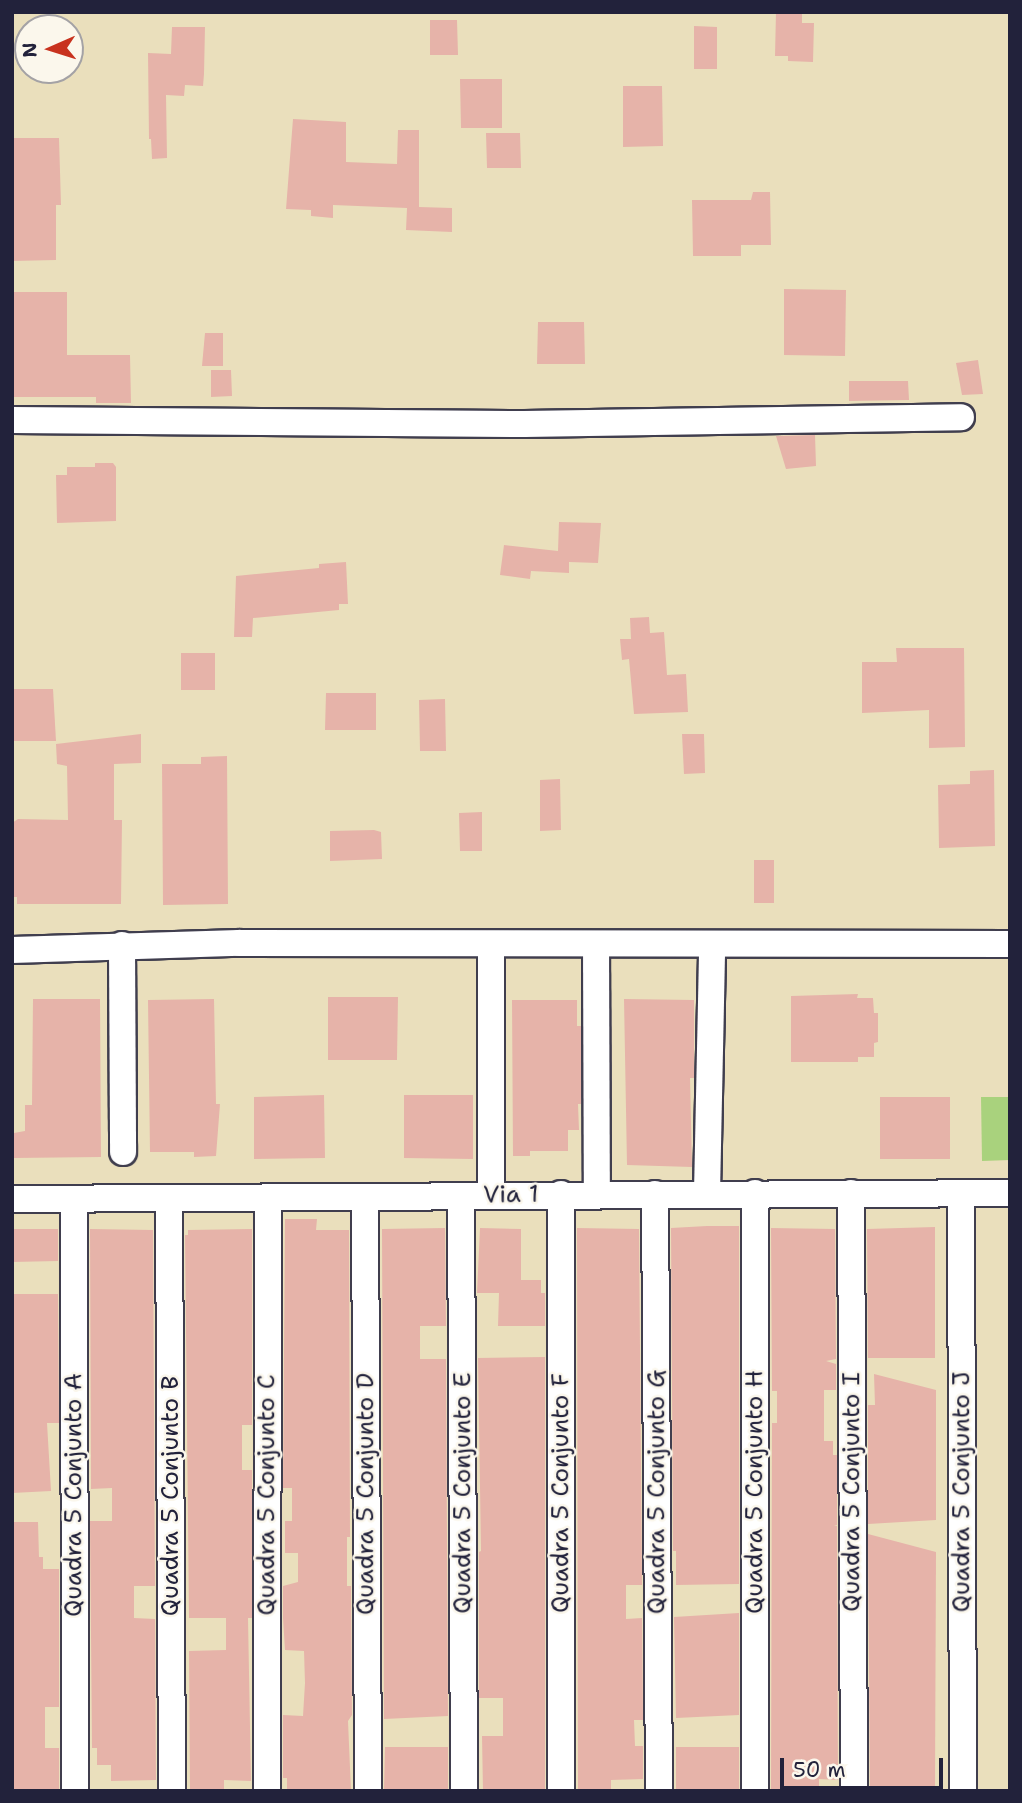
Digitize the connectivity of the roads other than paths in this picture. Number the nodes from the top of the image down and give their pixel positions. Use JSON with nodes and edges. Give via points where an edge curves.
{"nodes":[{"id":1,"x":961,"y":417,"type":"dead end"},
{"id":2,"x":12,"y":420,"type":"edge"},
{"id":3,"x":491,"y":944,"type":"junction"},
{"id":4,"x":1010,"y":944,"type":"edge"},
{"id":5,"x":122,"y":945,"type":"junction"},
{"id":6,"x":596,"y":945,"type":"junction"},
{"id":7,"x":712,"y":945,"type":"junction"},
{"id":8,"x":12,"y":950,"type":"edge"},
{"id":9,"x":123,"y":1152,"type":"dead end"},
{"id":10,"x":755,"y":1193,"type":"junction"},
{"id":11,"x":851,"y":1193,"type":"junction"},
{"id":12,"x":961,"y":1193,"type":"junction"},
{"id":13,"x":1010,"y":1193,"type":"edge"},
{"id":14,"x":597,"y":1194,"type":"junction"},
{"id":15,"x":655,"y":1194,"type":"junction"},
{"id":16,"x":707,"y":1194,"type":"junction"},
{"id":17,"x":561,"y":1195,"type":"junction"},
{"id":18,"x":461,"y":1196,"type":"junction"},
{"id":19,"x":491,"y":1196,"type":"junction"},
{"id":20,"x":365,"y":1198,"type":"junction"},
{"id":21,"x":12,"y":1199,"type":"edge"},
{"id":22,"x":268,"y":1199,"type":"junction"},
{"id":23,"x":74,"y":1200,"type":"junction"},
{"id":24,"x":169,"y":1200,"type":"junction"},
{"id":25,"x":75,"y":1791,"type":"edge"},
{"id":26,"x":172,"y":1791,"type":"edge"},
{"id":27,"x":267,"y":1791,"type":"edge"},
{"id":28,"x":368,"y":1791,"type":"edge"},
{"id":29,"x":464,"y":1791,"type":"edge"},
{"id":30,"x":561,"y":1791,"type":"edge"},
{"id":31,"x":659,"y":1791,"type":"edge"},
{"id":32,"x":755,"y":1791,"type":"edge"},
{"id":33,"x":854,"y":1791,"type":"edge"},
{"id":34,"x":963,"y":1791,"type":"edge"}],
"edges":[{"from":1,"to":2,"type":"street","via":[[524,424]]},
{"from":3,"to":5,"type":"street"},
{"from":3,"to":6,"type":"street"},
{"from":3,"to":19,"type":"street"},
{"from":4,"to":7,"type":"street"},
{"from":5,"to":8,"type":"street"},
{"from":5,"to":9,"type":"street"},
{"from":6,"to":7,"type":"street"},
{"from":6,"to":14,"type":"street"},
{"from":7,"to":16,"type":"street"},
{"from":10,"to":11,"type":"street","name":"Via 1"},
{"from":10,"to":16,"type":"street","name":"Via 1"},
{"from":10,"to":32,"type":"street","name":"Quadra 5 Conjunto H"},
{"from":11,"to":12,"type":"street","name":"Via 1"},
{"from":11,"to":33,"type":"street","name":"Quadra 5 Conjunto I"},
{"from":12,"to":13,"type":"street","name":"Via 1"},
{"from":12,"to":34,"type":"street","name":"Quadra 5 Conjunto J"},
{"from":14,"to":15,"type":"street","name":"Via 1"},
{"from":14,"to":17,"type":"street","name":"Via 1"},
{"from":15,"to":16,"type":"street","name":"Via 1"},
{"from":15,"to":31,"type":"street","name":"Quadra 5 Conjunto G"},
{"from":17,"to":19,"type":"street","name":"Via 1"},
{"from":17,"to":30,"type":"street","name":"Quadra 5 Conjunto F"},
{"from":18,"to":19,"type":"street","name":"Via 1"},
{"from":18,"to":20,"type":"street","name":"Via 1"},
{"from":18,"to":29,"type":"street","name":"Quadra 5 Conjunto E"},
{"from":20,"to":22,"type":"street","name":"Via 1"},
{"from":20,"to":28,"type":"street","name":"Quadra 5 Conjunto D"},
{"from":21,"to":23,"type":"street","name":"Via 1"},
{"from":22,"to":24,"type":"street","name":"Via 1"},
{"from":22,"to":27,"type":"street","name":"Quadra 5 Conjunto C"},
{"from":23,"to":24,"type":"street","name":"Via 1"},
{"from":23,"to":25,"type":"street","name":"Quadra 5 Conjunto A"},
{"from":24,"to":26,"type":"street","name":"Quadra 5 Conjunto B"}]}
